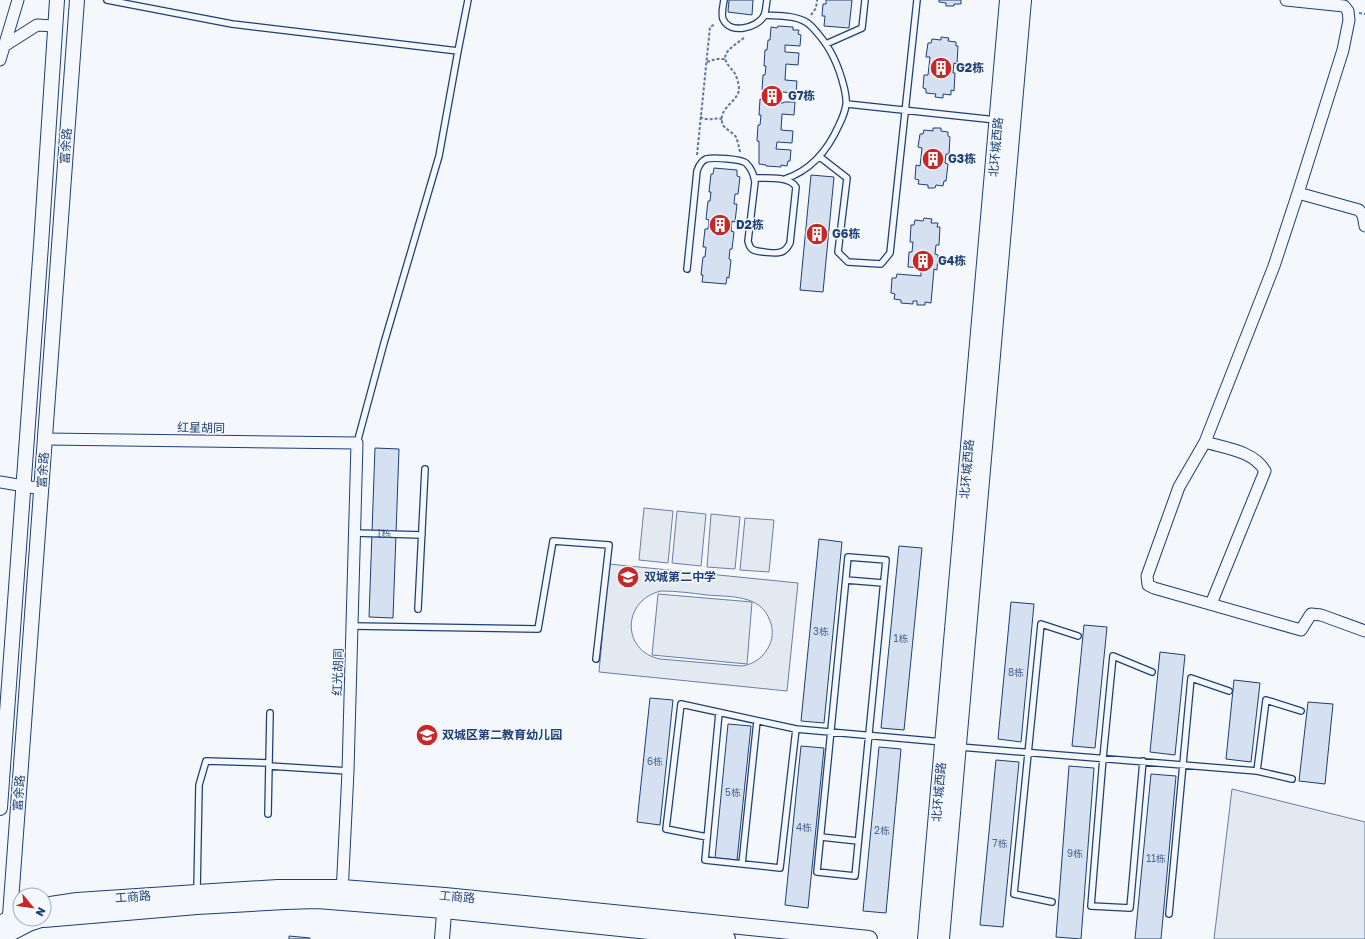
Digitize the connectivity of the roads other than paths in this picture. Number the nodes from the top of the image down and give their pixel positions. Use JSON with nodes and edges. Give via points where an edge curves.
{"nodes":[{"id":1,"x":18,"y":0,"type":"edge"},
{"id":2,"x":56,"y":0,"type":"edge"},
{"id":3,"x":77,"y":0,"type":"edge"},
{"id":4,"x":107,"y":0,"type":"edge"},
{"id":5,"x":468,"y":0,"type":"edge"},
{"id":6,"x":724,"y":0,"type":"edge"},
{"id":7,"x":767,"y":0,"type":"edge"},
{"id":8,"x":865,"y":0,"type":"edge"},
{"id":9,"x":917,"y":0,"type":"edge"},
{"id":10,"x":1008,"y":0,"type":"edge"},
{"id":11,"x":1023,"y":0,"type":"edge"},
{"id":12,"x":1286,"y":0,"type":"edge"},
{"id":13,"x":764,"y":14,"type":"junction"},
{"id":14,"x":54,"y":26,"type":"junction"},
{"id":15,"x":826,"y":44,"type":"junction"},
{"id":16,"x":4,"y":46,"type":"junction"},
{"id":17,"x":458,"y":51,"type":"junction"},
{"id":18,"x":0,"y":60,"type":"edge"},
{"id":19,"x":847,"y":104,"type":"junction"},
{"id":20,"x":905,"y":110,"type":"junction"},
{"id":21,"x":1005,"y":121,"type":"junction"},
{"id":22,"x":820,"y":157,"type":"junction"},
{"id":23,"x":754,"y":178,"type":"junction"},
{"id":24,"x":785,"y":179,"type":"junction"},
{"id":25,"x":1298,"y":193,"type":"junction"},
{"id":26,"x":1365,"y":226,"type":"edge"},
{"id":27,"x":687,"y":269,"type":"dead end"},
{"id":28,"x":46,"y":439,"type":"junction"},
{"id":29,"x":1205,"y":442,"type":"junction"},
{"id":30,"x":357,"y":443,"type":"junction"},
{"id":31,"x":425,"y":469,"type":"dead end"},
{"id":32,"x":0,"y":482,"type":"edge"},
{"id":33,"x":24,"y":486,"type":"junction"},
{"id":34,"x":42,"y":489,"type":"junction"},
{"id":35,"x":354,"y":533,"type":"junction"},
{"id":36,"x":422,"y":535,"type":"junction"},
{"id":37,"x":846,"y":580,"type":"junction"},
{"id":38,"x":883,"y":583,"type":"junction"},
{"id":39,"x":1211,"y":604,"type":"junction"},
{"id":40,"x":418,"y":609,"type":"dead end"},
{"id":41,"x":352,"y":626,"type":"junction"},
{"id":42,"x":1365,"y":631,"type":"edge"},
{"id":43,"x":1078,"y":636,"type":"dead end"},
{"id":44,"x":596,"y":659,"type":"dead end"},
{"id":45,"x":1152,"y":672,"type":"dead end"},
{"id":46,"x":1229,"y":690,"type":"dead end"},
{"id":47,"x":1301,"y":711,"type":"dead end"},
{"id":48,"x":270,"y":713,"type":"dead end"},
{"id":49,"x":719,"y":713,"type":"junction"},
{"id":50,"x":757,"y":721,"type":"junction"},
{"id":51,"x":796,"y":729,"type":"junction"},
{"id":52,"x":831,"y":732,"type":"junction"},
{"id":53,"x":868,"y":735,"type":"junction"},
{"id":54,"x":3,"y":739,"type":"edge"},
{"id":55,"x":950,"y":744,"type":"junction"},
{"id":56,"x":1027,"y":752,"type":"junction"},
{"id":57,"x":1103,"y":758,"type":"junction"},
{"id":58,"x":1144,"y":761,"type":"junction"},
{"id":59,"x":269,"y":765,"type":"junction"},
{"id":60,"x":1182,"y":765,"type":"junction"},
{"id":61,"x":348,"y":771,"type":"junction"},
{"id":62,"x":1257,"y":771,"type":"junction"},
{"id":63,"x":1292,"y":779,"type":"dead end"},
{"id":64,"x":0,"y":808,"type":"edge"},
{"id":65,"x":268,"y":814,"type":"dead end"},
{"id":66,"x":707,"y":837,"type":"junction"},
{"id":67,"x":821,"y":837,"type":"junction"},
{"id":68,"x":858,"y":840,"type":"junction"},
{"id":69,"x":742,"y":864,"type":"junction"},
{"id":70,"x":197,"y":893,"type":"junction"},
{"id":71,"x":342,"y":895,"type":"junction"},
{"id":72,"x":1052,"y":902,"type":"dead end"},
{"id":73,"x":445,"y":903,"type":"junction"},
{"id":74,"x":52,"y":905,"type":"edge"},
{"id":75,"x":1169,"y":914,"type":"dead end"},
{"id":76,"x":52,"y":918,"type":"edge"},
{"id":77,"x":8,"y":928,"type":"edge"},
{"id":78,"x":442,"y":939,"type":"edge"},
{"id":79,"x":727,"y":939,"type":"edge"},
{"id":80,"x":869,"y":939,"type":"edge"},
{"id":81,"x":926,"y":939,"type":"edge"},
{"id":82,"x":941,"y":939,"type":"edge"}],
"edges":[{"from":1,"to":16,"type":"street"},
{"from":2,"to":14,"type":"street","name":"富余路"},
{"from":3,"to":28,"type":"street","name":"富余路"},
{"from":4,"to":17,"type":"lane","via":[[232,24]]},
{"from":5,"to":17,"type":"lane"},
{"from":6,"to":13,"type":"lane","via":[[723,19],[733,27],[749,27],[757,23]]},
{"from":7,"to":13,"type":"lane"},
{"from":8,"to":15,"type":"lane","via":[[862,28]]},
{"from":9,"to":20,"type":"lane"},
{"from":10,"to":21,"type":"main road","name":"北环城西路"},
{"from":11,"to":21,"type":"main road","name":"北环城西路"},
{"from":12,"to":25,"type":"street","via":[[1344,6],[1348,11],[1349,20],[1343,50]]},
{"from":13,"to":15,"type":"lane","via":[[806,22]]},
{"from":14,"to":16,"type":"street","via":[[37,26]]},
{"from":14,"to":33,"type":"street","name":"富余路"},
{"from":15,"to":19,"type":"lane","via":[[838,66]]},
{"from":16,"to":18,"type":"street"},
{"from":17,"to":30,"type":"lane","via":[[439,156]]},
{"from":19,"to":20,"type":"lane"},
{"from":19,"to":22,"type":"lane","via":[[830,146]]},
{"from":20,"to":21,"type":"lane"},
{"from":20,"to":22,"type":"lane","via":[[890,254],[881,264],[848,262],[838,252],[847,178]]},
{"from":21,"to":55,"type":"main road","name":"北环城西路"},
{"from":22,"to":24,"type":"lane"},
{"from":23,"to":24,"type":"lane"},
{"from":23,"to":24,"type":"lane","via":[[749,245],[755,251],[777,253],[785,250],[790,243],[796,191],[794,183]]},
{"from":23,"to":27,"type":"lane","via":[[746,163],[740,161],[708,158],[699,165]]},
{"from":25,"to":26,"type":"street","via":[[1359,210]]},
{"from":25,"to":29,"type":"street","via":[[1274,266]]},
{"from":28,"to":30,"type":"street","name":"红星胡同"},
{"from":28,"to":34,"type":"street","name":"富余路"},
{"from":29,"to":39,"type":"street","via":[[1255,459],[1265,471]]},
{"from":29,"to":39,"type":"street","via":[[1179,487],[1147,576],[1148,585],[1154,588]]},
{"from":30,"to":35,"type":"street","name":"红光胡同"},
{"from":31,"to":36,"type":"lane"},
{"from":32,"to":33,"type":"street"},
{"from":33,"to":34,"type":"street"},
{"from":33,"to":54,"type":"street","name":"富余路"},
{"from":34,"to":77,"type":"street","name":"富余路"},
{"from":35,"to":36,"type":"lane"},
{"from":35,"to":41,"type":"street","name":"红光胡同"},
{"from":36,"to":40,"type":"lane"},
{"from":37,"to":38,"type":"lane"},
{"from":37,"to":38,"type":"lane","via":[[848,557],[886,560]]},
{"from":37,"to":52,"type":"lane"},
{"from":38,"to":53,"type":"lane"},
{"from":39,"to":42,"type":"street","via":[[1301,630],[1311,614],[1321,615]]},
{"from":41,"to":44,"type":"lane","via":[[538,629],[553,541],[609,545]]},
{"from":41,"to":61,"type":"street","name":"红光胡同"},
{"from":43,"to":56,"type":"lane","via":[[1040,624]]},
{"from":45,"to":57,"type":"lane","via":[[1113,656]]},
{"from":46,"to":60,"type":"lane","via":[[1191,678]]},
{"from":47,"to":62,"type":"lane","via":[[1266,700]]},
{"from":48,"to":59,"type":"lane"},
{"from":49,"to":50,"type":"lane"},
{"from":49,"to":66,"type":"lane"},
{"from":49,"to":66,"type":"lane","via":[[681,704],[666,829]]},
{"from":50,"to":51,"type":"lane"},
{"from":50,"to":69,"type":"lane"},
{"from":51,"to":52,"type":"lane"},
{"from":51,"to":69,"type":"lane","via":[[780,868]]},
{"from":52,"to":53,"type":"lane"},
{"from":52,"to":67,"type":"lane"},
{"from":53,"to":55,"type":"lane"},
{"from":53,"to":68,"type":"lane"},
{"from":54,"to":64,"type":"street","name":"富余路"},
{"from":55,"to":56,"type":"lane"},
{"from":55,"to":81,"type":"main road","name":"北环城西路"},
{"from":55,"to":82,"type":"main road","name":"北环城西路"},
{"from":56,"to":57,"type":"lane"},
{"from":56,"to":72,"type":"lane","via":[[1014,894]]},
{"from":57,"to":58,"type":"lane"},
{"from":57,"to":58,"type":"lane","via":[[1091,906],[1130,908]]},
{"from":58,"to":60,"type":"lane"},
{"from":59,"to":61,"type":"lane"},
{"from":59,"to":65,"type":"lane"},
{"from":59,"to":70,"type":"lane","via":[[206,762],[199,785]]},
{"from":60,"to":62,"type":"lane"},
{"from":60,"to":75,"type":"lane"},
{"from":61,"to":71,"type":"street","name":"红光胡同"},
{"from":62,"to":63,"type":"lane"},
{"from":66,"to":69,"type":"lane","via":[[705,860]]},
{"from":67,"to":68,"type":"lane"},
{"from":67,"to":68,"type":"lane","via":[[817,872],[855,876]]},
{"from":70,"to":71,"type":"main road","name":"工商路","via":[[278,888]]},
{"from":70,"to":74,"type":"main road","name":"工商路"},
{"from":71,"to":73,"type":"main road","name":"工商路"},
{"from":71,"to":76,"type":"main road","name":"工商路","via":[[317,900],[198,906]]},
{"from":73,"to":78,"type":"street"},
{"from":73,"to":79,"type":"main road","name":"工商路"},
{"from":73,"to":80,"type":"main road","name":"工商路"}]}
